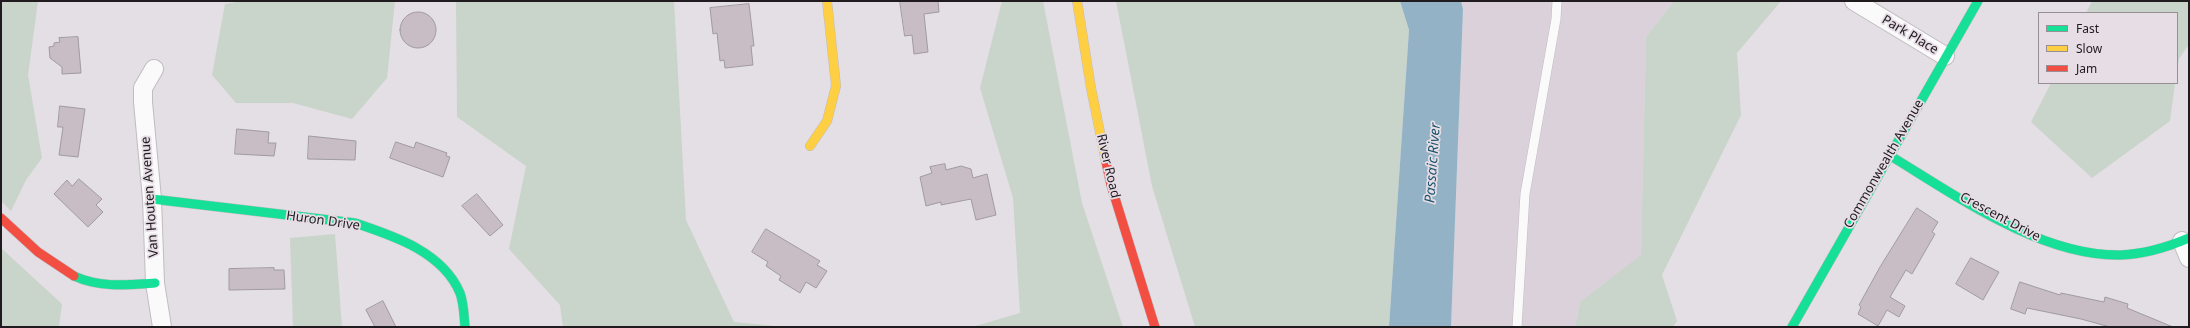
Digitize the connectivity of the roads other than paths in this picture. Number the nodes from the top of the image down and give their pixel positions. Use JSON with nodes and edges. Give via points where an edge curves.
{"nodes":[{"id":1,"x":827,"y":1,"type":"edge"},
{"id":2,"x":1077,"y":1,"type":"edge"},
{"id":3,"x":1557,"y":1,"type":"edge"},
{"id":4,"x":1854,"y":1,"type":"edge"},
{"id":5,"x":1978,"y":1,"type":"edge"},
{"id":6,"x":1945,"y":56,"type":"junction"},
{"id":7,"x":154,"y":69,"type":"dead end"},
{"id":8,"x":810,"y":146,"type":"dead end"},
{"id":9,"x":1889,"y":155,"type":"junction"},
{"id":10,"x":152,"y":199,"type":"junction"},
{"id":11,"x":1,"y":218,"type":"edge"},
{"id":12,"x":2186,"y":239,"type":"edge"},
{"id":13,"x":2189,"y":258,"type":"edge"},
{"id":14,"x":156,"y":284,"type":"junction"},
{"id":15,"x":162,"y":327,"type":"edge"},
{"id":16,"x":465,"y":327,"type":"edge"},
{"id":17,"x":1155,"y":327,"type":"edge"},
{"id":18,"x":1517,"y":327,"type":"edge"},
{"id":19,"x":1792,"y":327,"type":"edge"}],
"edges":[{"from":1,"to":8,"type":"street","via":[[836,86],[827,121]]},
{"from":2,"to":17,"type":"street","name":"River Road","via":[[1091,88],[1111,185]]},
{"from":3,"to":18,"type":"lane","via":[[1525,194]]},
{"from":4,"to":6,"type":"street","name":"Park Place"},
{"from":5,"to":6,"type":"street","name":"Commonwealth Avenue"},
{"from":6,"to":9,"type":"street","name":"Commonwealth Avenue"},
{"from":7,"to":10,"type":"street","name":"Van Houten Avenue","via":[[143,88]]},
{"from":9,"to":12,"type":"street","name":"Crescent Drive","via":[[2006,224],[2054,245],[2129,255]]},
{"from":9,"to":19,"type":"street","name":"Commonwealth Avenue"},
{"from":10,"to":14,"type":"street","name":"Van Houten Avenue"},
{"from":10,"to":16,"type":"street","name":"Huron Drive","via":[[355,224],[379,231],[437,262],[451,277],[460,292]]},
{"from":11,"to":14,"type":"street","via":[[65,273],[86,281],[112,285]]},
{"from":12,"to":13,"type":"street"},
{"from":14,"to":15,"type":"street","name":"Van Houten Avenue"}]}
